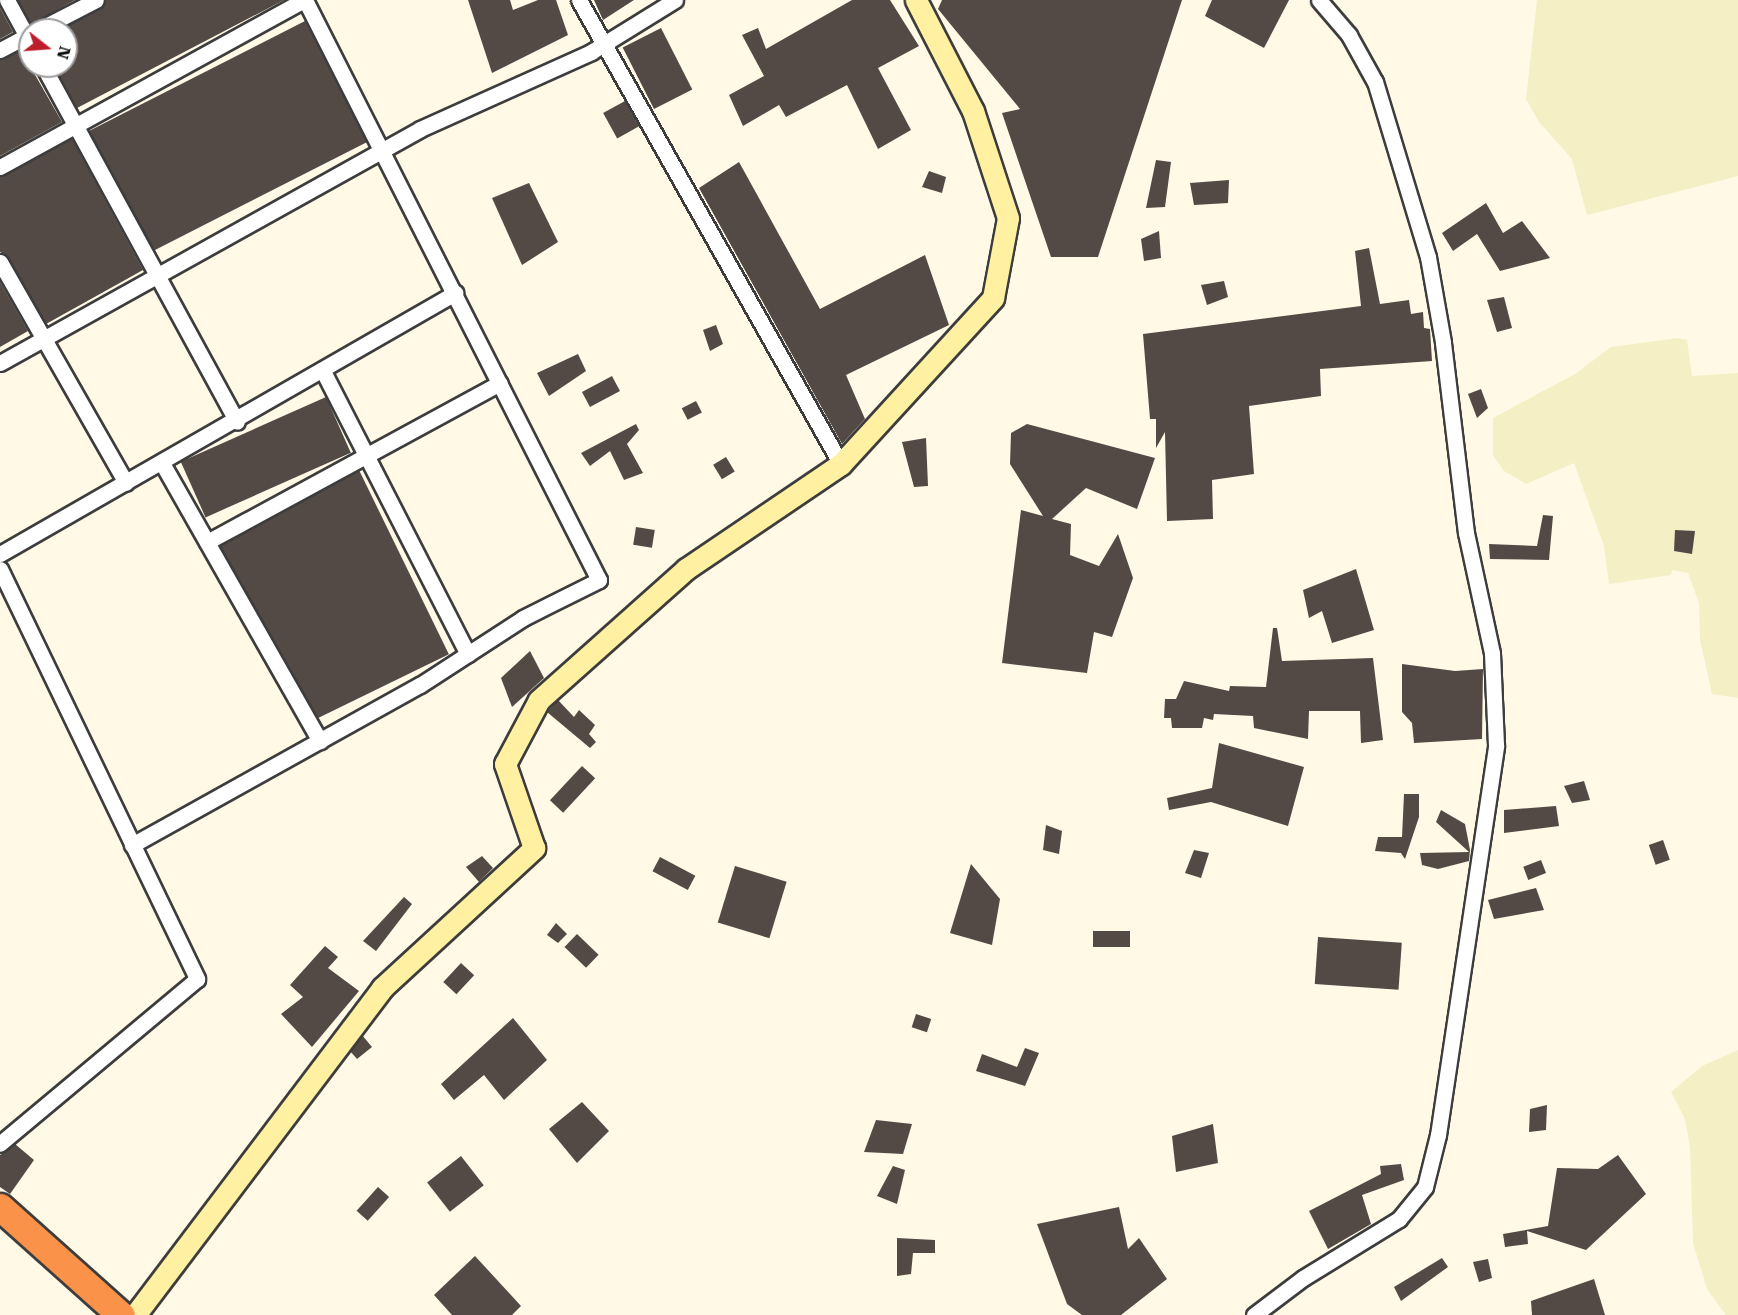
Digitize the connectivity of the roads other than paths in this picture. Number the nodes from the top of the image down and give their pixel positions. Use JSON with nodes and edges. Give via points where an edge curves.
{"nodes":[{"id":1,"x":7,"y":0,"type":"edge"},
{"id":2,"x":96,"y":0,"type":"edge"},
{"id":3,"x":304,"y":0,"type":"edge"},
{"id":4,"x":579,"y":0,"type":"edge"},
{"id":5,"x":675,"y":0,"type":"edge"},
{"id":6,"x":916,"y":0,"type":"edge"},
{"id":7,"x":1319,"y":0,"type":"edge"},
{"id":8,"x":19,"y":18,"type":"edge"},
{"id":9,"x":64,"y":18,"type":"edge"},
{"id":10,"x":18,"y":42,"type":"edge"},
{"id":11,"x":601,"y":46,"type":"junction"},
{"id":12,"x":0,"y":50,"type":"edge"},
{"id":13,"x":50,"y":78,"type":"edge"},
{"id":14,"x":77,"y":125,"type":"junction"},
{"id":15,"x":380,"y":151,"type":"junction"},
{"id":16,"x":0,"y":168,"type":"edge"},
{"id":17,"x":0,"y":262,"type":"edge"},
{"id":18,"x":158,"y":275,"type":"junction"},
{"id":19,"x":455,"y":293,"type":"junction"},
{"id":20,"x":44,"y":339,"type":"junction"},
{"id":21,"x":0,"y":363,"type":"edge"},
{"id":22,"x":323,"y":371,"type":"junction"},
{"id":23,"x":500,"y":383,"type":"junction"},
{"id":24,"x":237,"y":422,"type":"junction"},
{"id":25,"x":366,"y":456,"type":"junction"},
{"id":26,"x":162,"y":463,"type":"junction"},
{"id":27,"x":841,"y":464,"type":"junction"},
{"id":28,"x":126,"y":483,"type":"junction"},
{"id":29,"x":207,"y":542,"type":"junction"},
{"id":30,"x":0,"y":554,"type":"edge"},
{"id":31,"x":0,"y":569,"type":"edge"},
{"id":32,"x":468,"y":654,"type":"junction"},
{"id":33,"x":320,"y":741,"type":"junction"},
{"id":34,"x":132,"y":845,"type":"junction"},
{"id":35,"x":0,"y":1144,"type":"edge"},
{"id":36,"x":0,"y":1207,"type":"edge"},
{"id":37,"x":122,"y":1315,"type":"edge"},
{"id":38,"x":135,"y":1315,"type":"edge"},
{"id":39,"x":1254,"y":1315,"type":"edge"}],
"edges":[{"from":1,"to":8,"type":"street"},
{"from":2,"to":9,"type":"street"},
{"from":3,"to":14,"type":"street"},
{"from":3,"to":15,"type":"street"},
{"from":4,"to":11,"type":"street"},
{"from":5,"to":11,"type":"street"},
{"from":6,"to":27,"type":"street","via":[[973,111],[1008,218],[993,298]]},
{"from":7,"to":39,"type":"street","via":[[1349,35],[1376,82],[1428,257],[1443,342],[1466,533],[1492,653],[1496,746],[1442,1114],[1425,1187],[1399,1219],[1303,1278]]},
{"from":10,"to":12,"type":"street"},
{"from":11,"to":15,"type":"street"},
{"from":11,"to":27,"type":"street"},
{"from":13,"to":14,"type":"street"},
{"from":14,"to":16,"type":"street"},
{"from":14,"to":18,"type":"street"},
{"from":15,"to":18,"type":"street"},
{"from":15,"to":19,"type":"street"},
{"from":17,"to":20,"type":"street"},
{"from":18,"to":20,"type":"street"},
{"from":18,"to":24,"type":"street"},
{"from":19,"to":22,"type":"street"},
{"from":19,"to":23,"type":"street"},
{"from":20,"to":21,"type":"street"},
{"from":20,"to":28,"type":"street"},
{"from":22,"to":24,"type":"street"},
{"from":22,"to":25,"type":"street"},
{"from":23,"to":25,"type":"street"},
{"from":23,"to":32,"type":"street","via":[[599,580],[524,618]]},
{"from":24,"to":26,"type":"street"},
{"from":25,"to":29,"type":"street"},
{"from":25,"to":32,"type":"street"},
{"from":26,"to":28,"type":"street"},
{"from":26,"to":29,"type":"street"},
{"from":27,"to":38,"type":"street","via":[[687,569],[539,700],[505,764],[534,848],[381,988]]},
{"from":28,"to":30,"type":"street"},
{"from":29,"to":33,"type":"street"},
{"from":31,"to":34,"type":"street"},
{"from":32,"to":33,"type":"street"},
{"from":33,"to":34,"type":"street"},
{"from":34,"to":35,"type":"street","via":[[197,979]]},
{"from":36,"to":37,"type":"highway"}]}
